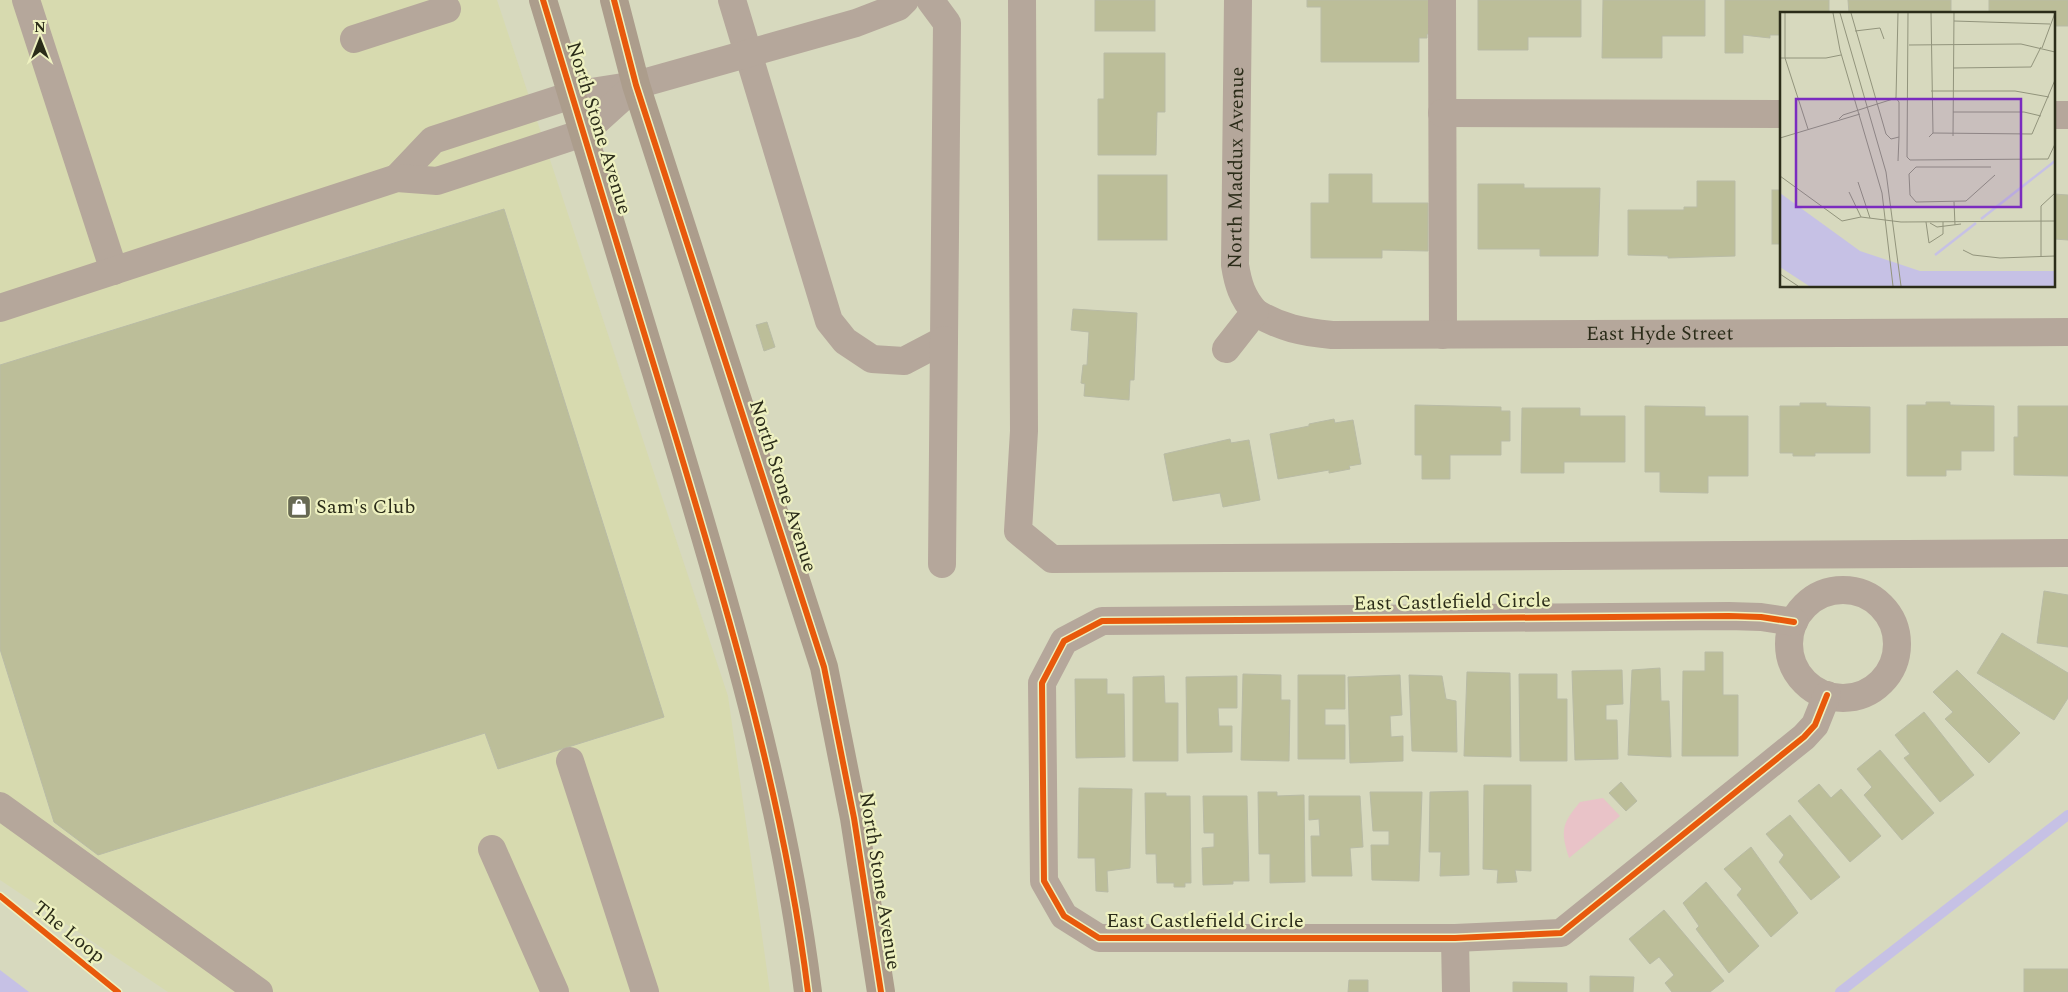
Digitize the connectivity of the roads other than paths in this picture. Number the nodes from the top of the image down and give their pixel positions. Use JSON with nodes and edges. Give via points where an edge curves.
{"nodes":[{"id":1,"x":26,"y":0,"type":"edge"},
{"id":2,"x":543,"y":0,"type":"edge"},
{"id":3,"x":614,"y":0,"type":"edge"},
{"id":4,"x":732,"y":0,"type":"edge"},
{"id":5,"x":905,"y":0,"type":"edge"},
{"id":6,"x":930,"y":0,"type":"edge"},
{"id":7,"x":1022,"y":0,"type":"edge"},
{"id":8,"x":1238,"y":0,"type":"edge"},
{"id":9,"x":1442,"y":0,"type":"edge"},
{"id":10,"x":447,"y":8,"type":"dead end"},
{"id":11,"x":354,"y":39,"type":"dead end"},
{"id":12,"x":748,"y":52,"type":"junction"},
{"id":13,"x":636,"y":85,"type":"junction"},
{"id":14,"x":572,"y":95,"type":"junction"},
{"id":15,"x":1442,"y":113,"type":"junction"},
{"id":16,"x":1780,"y":114,"type":"edge"},
{"id":17,"x":583,"y":133,"type":"junction"},
{"id":18,"x":397,"y":178,"type":"junction"},
{"id":19,"x":114,"y":271,"type":"junction"},
{"id":20,"x":0,"y":308,"type":"edge"},
{"id":21,"x":1256,"y":312,"type":"junction"},
{"id":22,"x":2068,"y":332,"type":"edge"},
{"id":23,"x":1443,"y":334,"type":"junction"},
{"id":24,"x":944,"y":340,"type":"junction"},
{"id":25,"x":1226,"y":349,"type":"dead end"},
{"id":26,"x":2068,"y":553,"type":"edge"},
{"id":27,"x":942,"y":564,"type":"dead end"},
{"id":28,"x":1794,"y":622,"type":"junction"},
{"id":29,"x":1827,"y":695,"type":"junction"},
{"id":30,"x":570,"y":761,"type":"dead end"},
{"id":31,"x":0,"y":806,"type":"edge"},
{"id":32,"x":492,"y":849,"type":"dead end"},
{"id":33,"x":1455,"y":938,"type":"junction"},
{"id":34,"x":260,"y":992,"type":"edge"},
{"id":35,"x":555,"y":992,"type":"edge"},
{"id":36,"x":645,"y":992,"type":"edge"},
{"id":37,"x":808,"y":992,"type":"edge"},
{"id":38,"x":881,"y":992,"type":"edge"},
{"id":39,"x":1456,"y":992,"type":"edge"}],
"edges":[{"from":1,"to":19,"type":"street"},
{"from":2,"to":14,"type":"main road","name":"North Stone Avenue"},
{"from":3,"to":13,"type":"main road","name":"North Stone Avenue"},
{"from":4,"to":12,"type":"street"},
{"from":5,"to":12,"type":"street","via":[[898,7],[856,23]]},
{"from":6,"to":24,"type":"street","via":[[947,22]]},
{"from":7,"to":26,"type":"street","via":[[1024,432],[1018,531],[1052,559]]},
{"from":8,"to":21,"type":"street","name":"North Maddux Avenue","via":[[1236,265],[1239,286],[1246,302]]},
{"from":9,"to":15,"type":"street"},
{"from":10,"to":11,"type":"street"},
{"from":12,"to":13,"type":"street"},
{"from":12,"to":24,"type":"street","via":[[829,321],[845,341],[872,359],[904,361]]},
{"from":13,"to":14,"type":"street"},
{"from":13,"to":17,"type":"street"},
{"from":13,"to":38,"type":"main road","name":"North Stone Avenue","via":[[824,667],[854,818]]},
{"from":14,"to":17,"type":"main road","name":"North Stone Avenue"},
{"from":14,"to":18,"type":"street","via":[[433,140]]},
{"from":15,"to":16,"type":"street"},
{"from":15,"to":23,"type":"street"},
{"from":17,"to":18,"type":"street","via":[[437,181]]},
{"from":17,"to":37,"type":"main road","name":"North Stone Avenue","via":[[727,609],[788,862]]},
{"from":18,"to":19,"type":"street"},
{"from":19,"to":20,"type":"street"},
{"from":21,"to":23,"type":"street","name":"East Hyde Street","via":[[1274,324],[1304,332]]},
{"from":21,"to":25,"type":"street"},
{"from":22,"to":23,"type":"street","name":"East Hyde Street"},
{"from":24,"to":27,"type":"street"},
{"from":28,"to":29,"type":"street","via":[[1789,649],[1794,666],[1804,681]]},
{"from":28,"to":29,"type":"street","via":[[1809,602],[1824,593],[1842,589],[1868,596],[1888,614],[1895,630],[1897,647],[1894,665],[1884,680],[1870,691],[1853,697]]},
{"from":28,"to":33,"type":"street","name":"East Castlefield Circle","via":[[1729,616],[1102,621],[1064,641],[1042,683],[1044,881],[1064,916],[1099,938]]},
{"from":29,"to":33,"type":"street","name":"East Castlefield Circle","via":[[1815,725],[1804,737],[1561,933]]},
{"from":30,"to":36,"type":"street"},
{"from":31,"to":34,"type":"street"},
{"from":32,"to":35,"type":"street"},
{"from":33,"to":39,"type":"street"}]}
